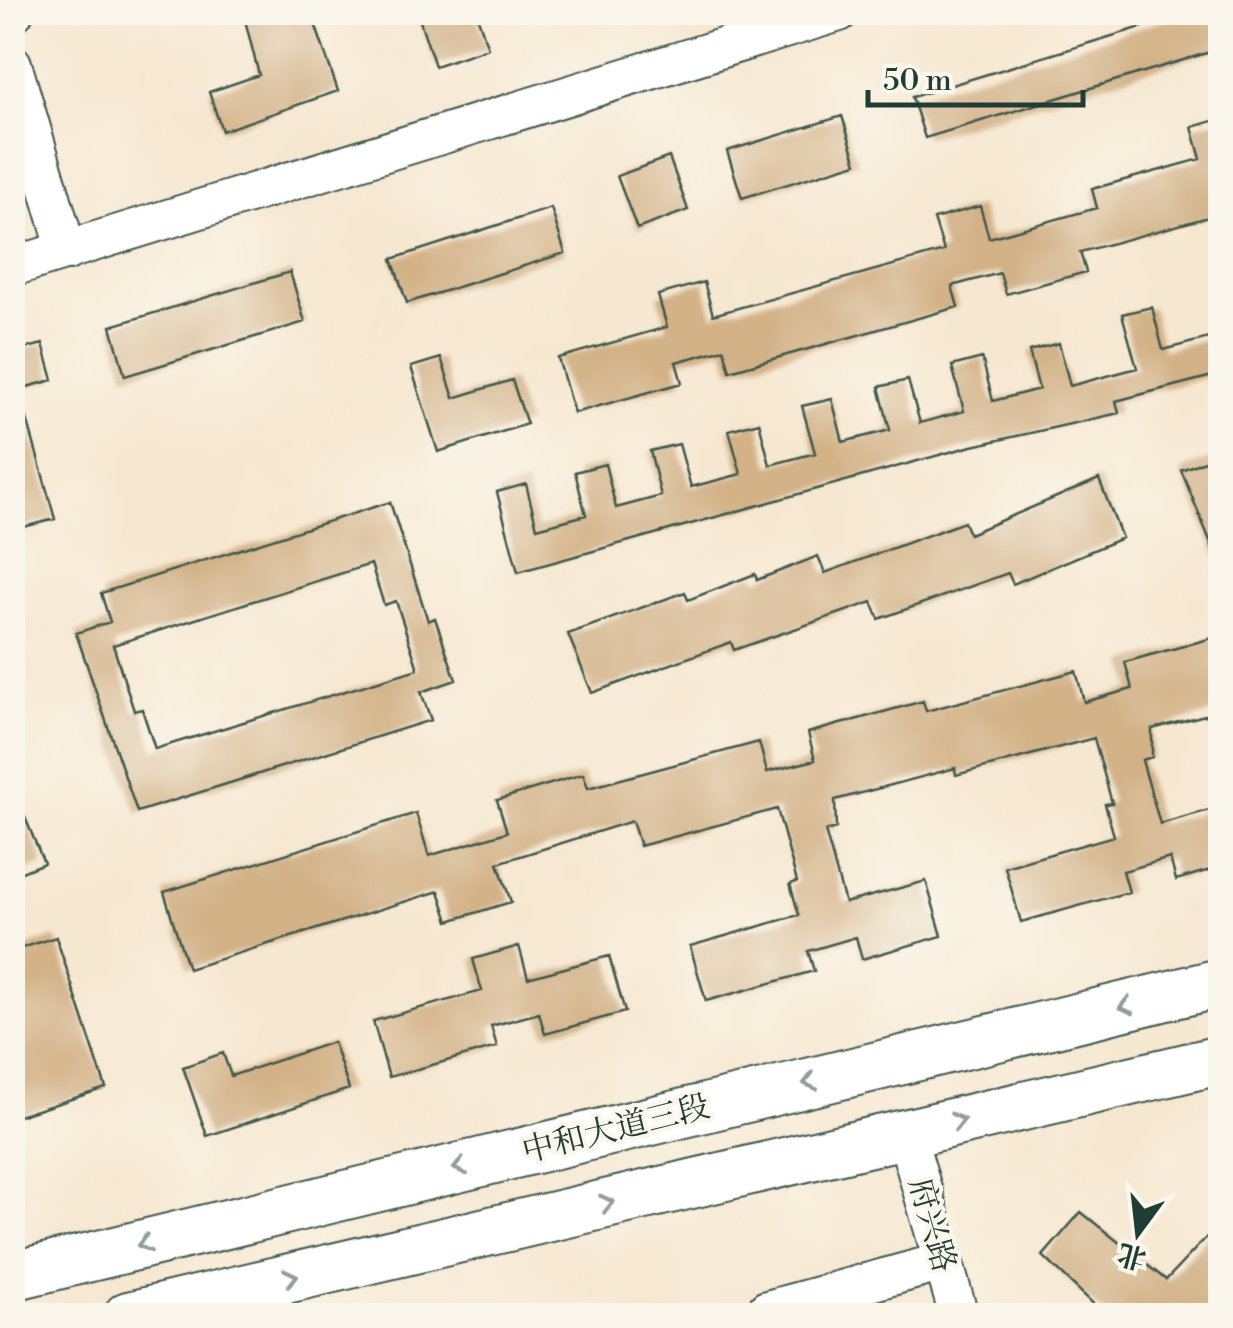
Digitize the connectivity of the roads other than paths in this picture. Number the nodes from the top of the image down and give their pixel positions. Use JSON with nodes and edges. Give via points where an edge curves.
{"nodes":[{"id":1,"x":839,"y":12,"type":"edge"},
{"id":2,"x":12,"y":64,"type":"edge"},
{"id":3,"x":68,"y":251,"type":"junction"},
{"id":4,"x":12,"y":267,"type":"edge"},
{"id":5,"x":1220,"y":982,"type":"edge"},
{"id":6,"x":1220,"y":1060,"type":"edge"},
{"id":7,"x":906,"y":1134,"type":"junction"},
{"id":8,"x":943,"y":1262,"type":"junction"},
{"id":9,"x":12,"y":1276,"type":"edge"},
{"id":10,"x":128,"y":1316,"type":"edge"},
{"id":11,"x":764,"y":1316,"type":"edge"},
{"id":12,"x":959,"y":1316,"type":"edge"}],
"edges":[{"from":1,"to":3,"type":"street"},
{"from":2,"to":3,"type":"street"},
{"from":3,"to":4,"type":"street"},
{"from":5,"to":9,"type":"main road","name":"中和大道三段","one_way":true},
{"from":7,"to":6,"type":"main road","one_way":true},
{"from":7,"to":8,"type":"street","name":"府兴路"},
{"from":10,"to":7,"type":"main road","one_way":true},
{"from":8,"to":11,"type":"street"},
{"from":8,"to":12,"type":"street","name":"府兴路"}]}
